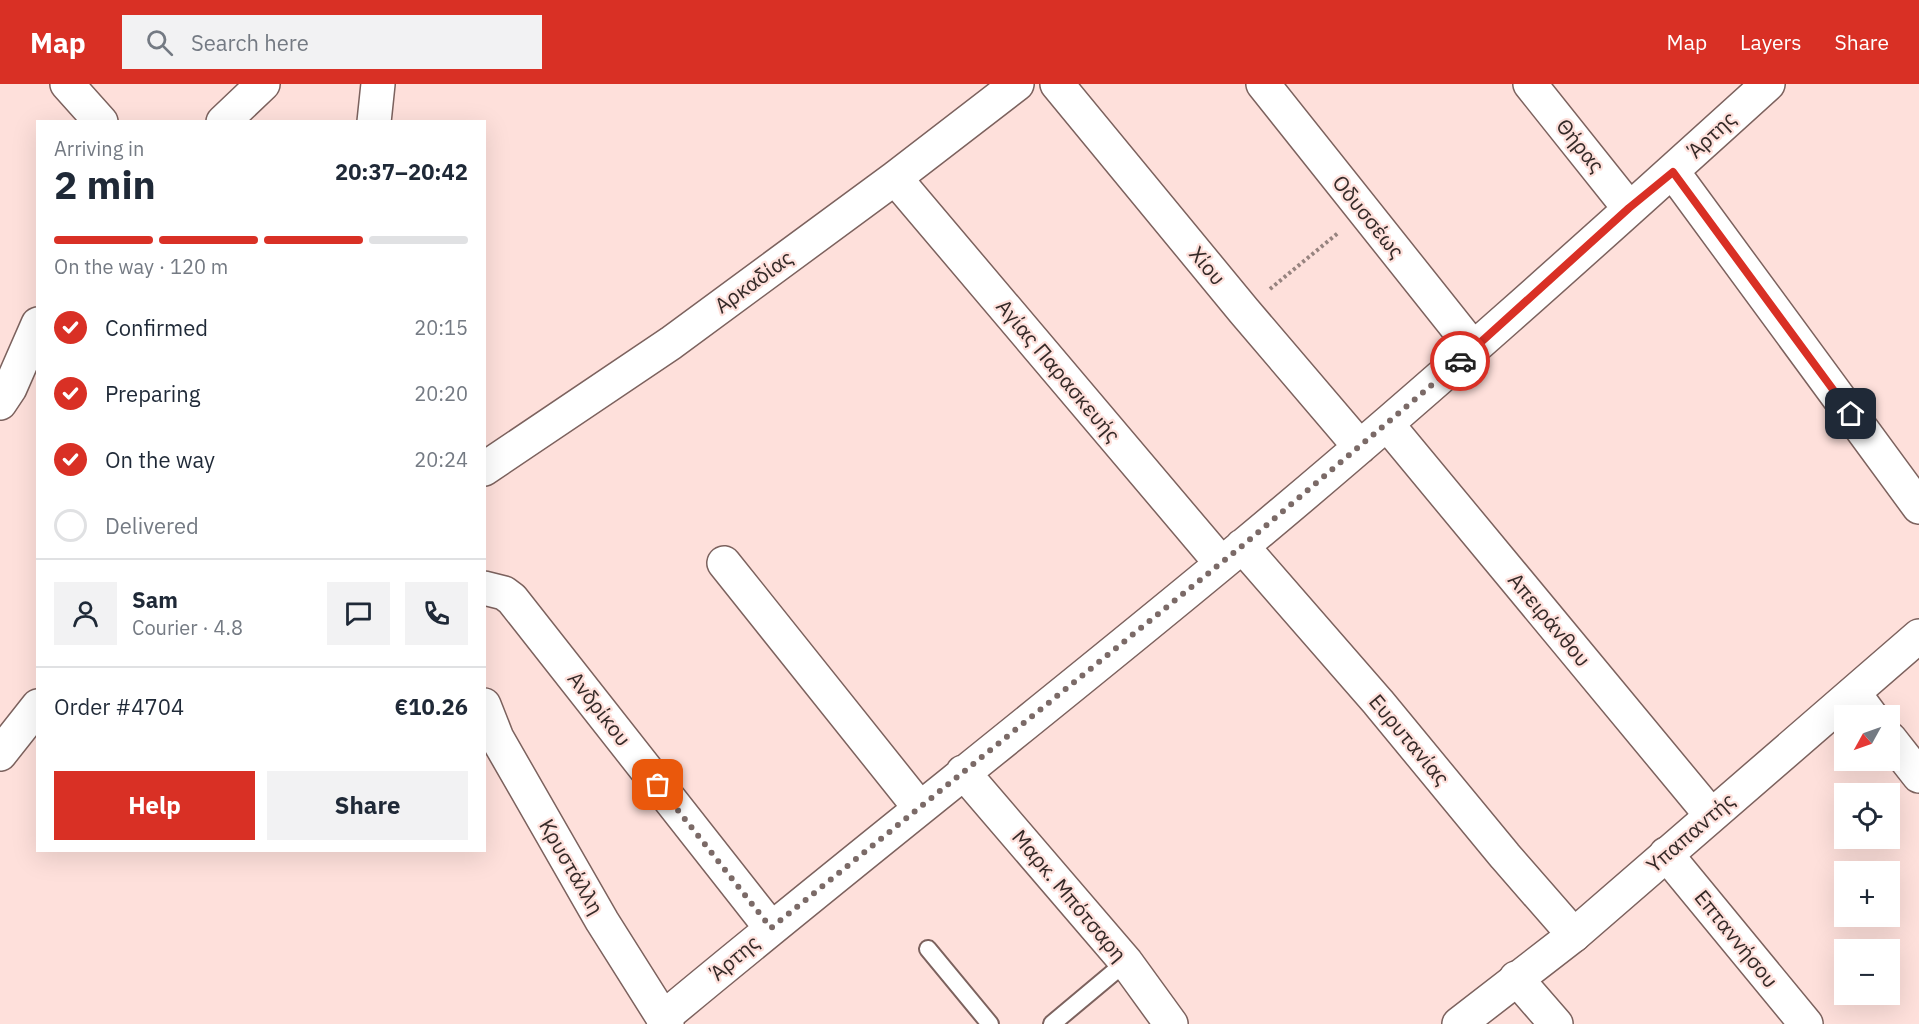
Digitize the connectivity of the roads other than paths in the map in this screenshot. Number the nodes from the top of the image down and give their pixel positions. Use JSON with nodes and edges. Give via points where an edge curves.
{"nodes":[{"id":1,"x":67,"y":84,"type":"edge"},
{"id":2,"x":378,"y":84,"type":"edge"},
{"id":3,"x":1017,"y":84,"type":"edge"},
{"id":4,"x":1057,"y":84,"type":"edge"},
{"id":5,"x":1263,"y":84,"type":"edge"},
{"id":6,"x":1530,"y":84,"type":"edge"},
{"id":7,"x":1751,"y":89,"type":"edge"},
{"id":8,"x":99,"y":120,"type":"edge"},
{"id":9,"x":374,"y":120,"type":"edge"},
{"id":10,"x":1673,"y":172,"type":"junction"},
{"id":11,"x":895,"y":178,"type":"junction"},
{"id":12,"x":1629,"y":208,"type":"junction"},
{"id":13,"x":36,"y":329,"type":"edge"},
{"id":14,"x":1474,"y":349,"type":"junction"},
{"id":15,"x":0,"y":403,"type":"edge"},
{"id":16,"x":1387,"y":424,"type":"junction"},
{"id":17,"x":1360,"y":447,"type":"junction"},
{"id":18,"x":486,"y":468,"type":"edge"},
{"id":19,"x":1919,"y":507,"type":"edge"},
{"id":20,"x":1232,"y":555,"type":"junction"},
{"id":21,"x":724,"y":563,"type":"dead end"},
{"id":22,"x":486,"y":588,"type":"edge"},
{"id":23,"x":1919,"y":636,"type":"edge"},
{"id":24,"x":1863,"y":704,"type":"edge"},
{"id":25,"x":36,"y":709,"type":"edge"},
{"id":26,"x":486,"y":710,"type":"edge"},
{"id":27,"x":1900,"y":752,"type":"edge"},
{"id":28,"x":0,"y":754,"type":"edge"},
{"id":29,"x":963,"y":772,"type":"junction"},
{"id":30,"x":1919,"y":776,"type":"edge"},
{"id":31,"x":920,"y":807,"type":"junction"},
{"id":32,"x":1711,"y":815,"type":"junction"},
{"id":33,"x":1666,"y":854,"type":"junction"},
{"id":34,"x":771,"y":928,"type":"junction"},
{"id":35,"x":1574,"y":935,"type":"junction"},
{"id":36,"x":928,"y":949,"type":"dead end"},
{"id":37,"x":1126,"y":962,"type":"junction"},
{"id":38,"x":1516,"y":978,"type":"junction"},
{"id":39,"x":665,"y":1021,"type":"edge"},
{"id":40,"x":990,"y":1024,"type":"edge"},
{"id":41,"x":1052,"y":1024,"type":"edge"},
{"id":42,"x":1171,"y":1024,"type":"edge"},
{"id":43,"x":1459,"y":1024,"type":"edge"},
{"id":44,"x":1556,"y":1024,"type":"edge"},
{"id":45,"x":1806,"y":1024,"type":"edge"}],
"edges":[{"from":1,"to":8,"type":"street"},
{"from":2,"to":9,"type":"street"},
{"from":3,"to":11,"type":"street","name":"Αρκαδίας"},
{"from":4,"to":17,"type":"street","name":"Χίου"},
{"from":5,"to":14,"type":"street","name":"Οδυσσέως"},
{"from":6,"to":12,"type":"street","name":"Θήρας"},
{"from":7,"to":10,"type":"street","name":"Άρτης"},
{"from":10,"to":12,"type":"street","name":"Άρτης"},
{"from":10,"to":19,"type":"street"},
{"from":11,"to":18,"type":"street","name":"Αρκαδίας","via":[[671,343]]},
{"from":11,"to":20,"type":"street","name":"Αγίας Παρασκευής"},
{"from":12,"to":14,"type":"street","name":"Άρτης"},
{"from":13,"to":15,"type":"street"},
{"from":14,"to":16,"type":"street","name":"Άρτης"},
{"from":16,"to":17,"type":"street","name":"Άρτης"},
{"from":16,"to":32,"type":"street","name":"Απειράνθου"},
{"from":17,"to":20,"type":"street","name":"Άρτης"},
{"from":20,"to":29,"type":"street","name":"Άρτης"},
{"from":20,"to":35,"type":"street","name":"Ευρυτανίας","via":[[1378,702]]},
{"from":21,"to":31,"type":"street"},
{"from":22,"to":34,"type":"street","name":"Ανδρίκου","via":[[512,599]]},
{"from":23,"to":24,"type":"street","name":"Υπαπαντής"},
{"from":24,"to":32,"type":"street","name":"Υπαπαντής"},
{"from":25,"to":28,"type":"street"},
{"from":26,"to":39,"type":"street","name":"Κρυστάλλη","via":[[497,738],[602,921]]},
{"from":27,"to":30,"type":"street"},
{"from":29,"to":31,"type":"street","name":"Άρτης"},
{"from":29,"to":37,"type":"street","name":"Μαρκ. Μπότσαρη"},
{"from":31,"to":34,"type":"street","name":"Άρτης"},
{"from":32,"to":33,"type":"street","name":"Υπαπαντής"},
{"from":33,"to":35,"type":"street","name":"Υπαπαντής"},
{"from":33,"to":45,"type":"street","name":"Επταννήσου"},
{"from":34,"to":39,"type":"street","name":"Άρτης"},
{"from":35,"to":38,"type":"street","name":"Υπαπαντής"},
{"from":36,"to":40,"type":"lane"},
{"from":37,"to":41,"type":"lane"},
{"from":37,"to":42,"type":"street","name":"Μαρκ. Μπότσαρη"},
{"from":38,"to":43,"type":"street","name":"Υπαπαντής"},
{"from":38,"to":44,"type":"street"}]}
